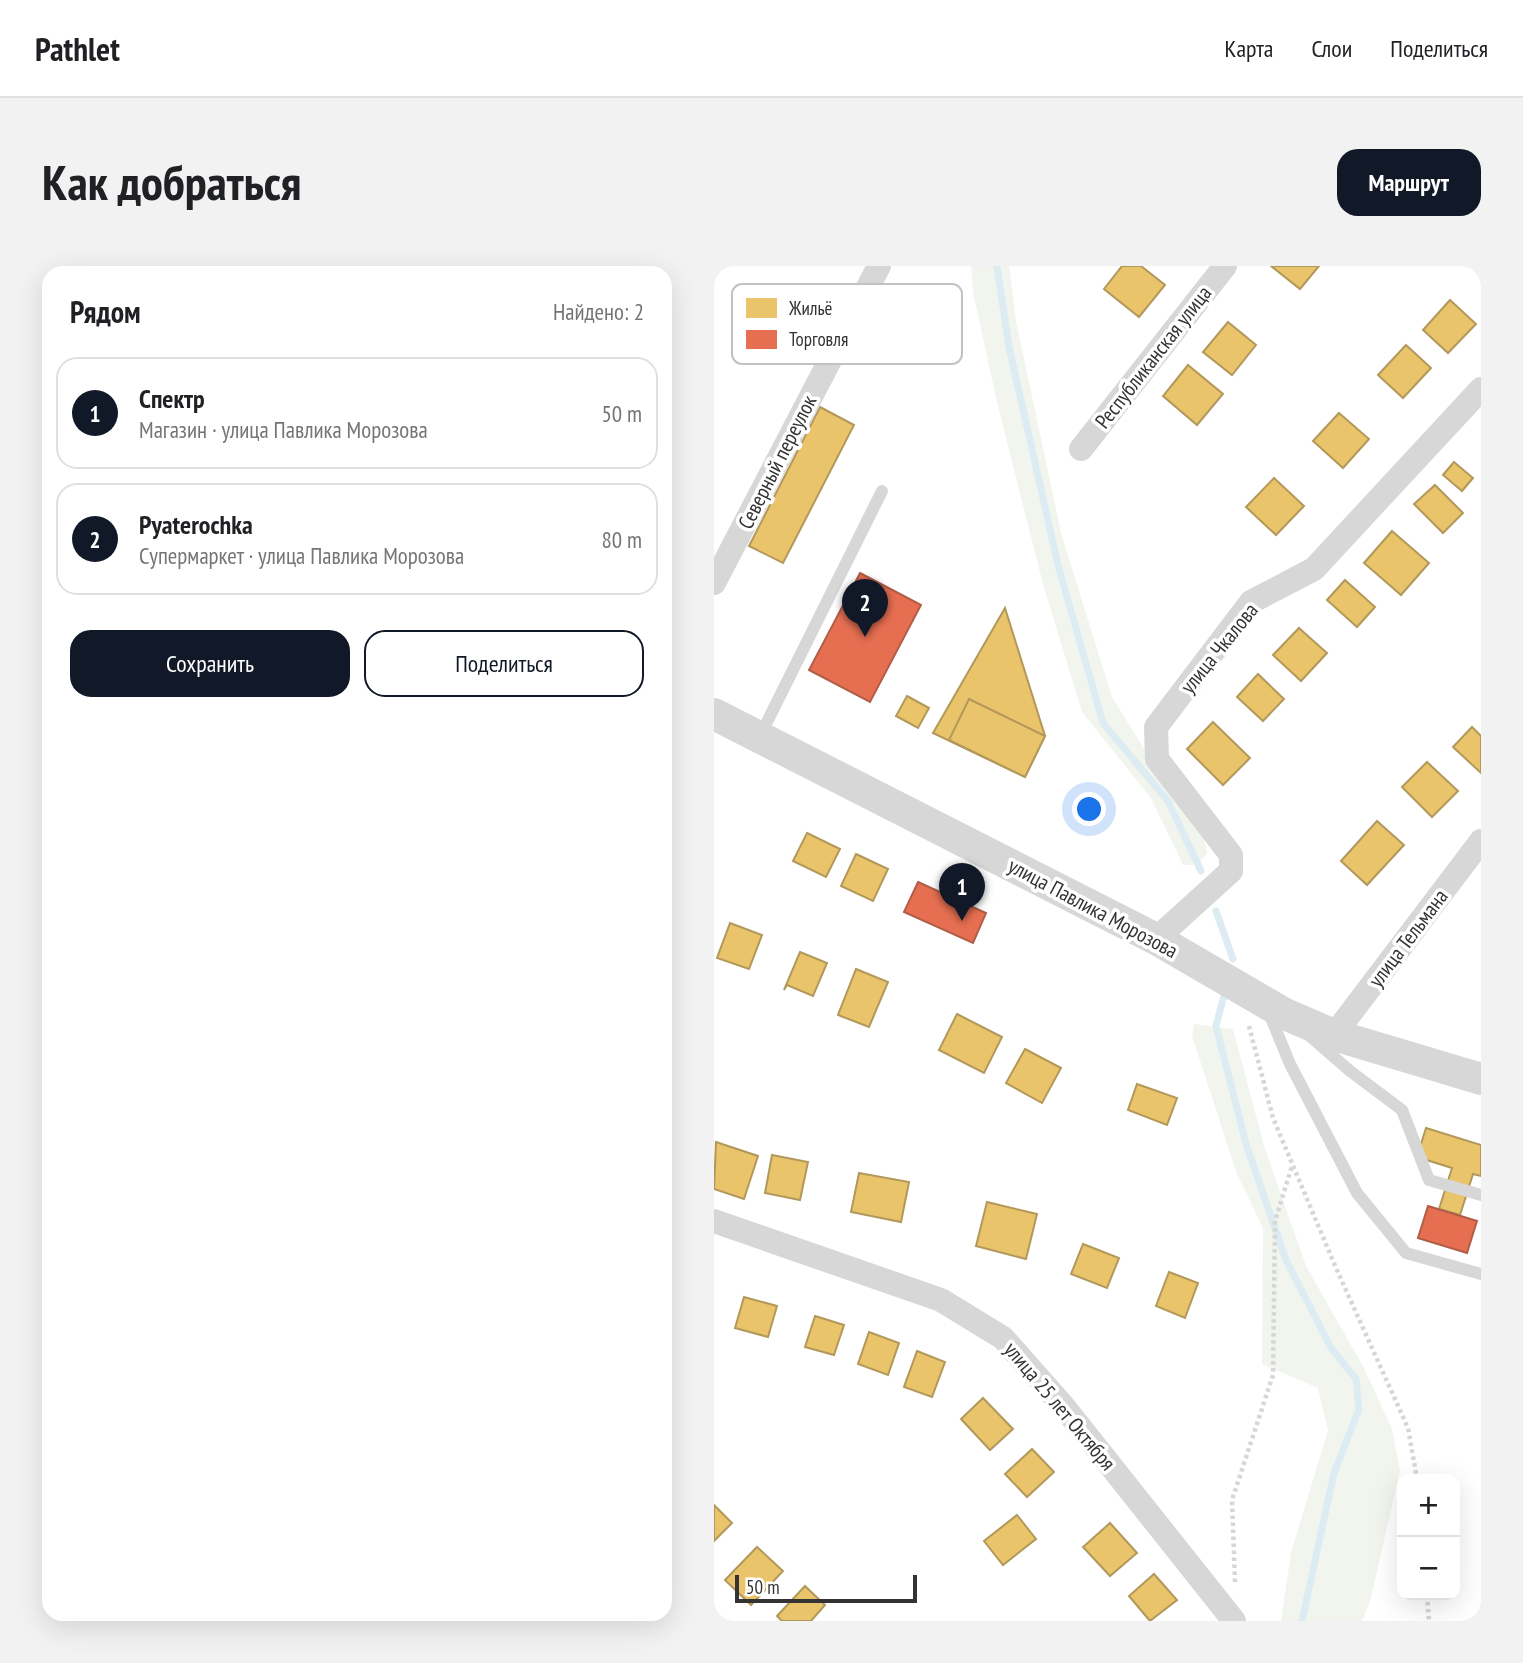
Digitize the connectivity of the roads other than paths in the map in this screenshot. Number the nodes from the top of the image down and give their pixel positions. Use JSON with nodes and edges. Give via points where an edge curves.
{"nodes":[{"id":1,"x":879,"y":266,"type":"edge"},
{"id":2,"x":1225,"y":266,"type":"edge"},
{"id":3,"x":870,"y":284,"type":"edge"},
{"id":4,"x":828,"y":364,"type":"edge"},
{"id":5,"x":1481,"y":389,"type":"edge"},
{"id":6,"x":1081,"y":449,"type":"dead end"},
{"id":7,"x":882,"y":491,"type":"dead end"},
{"id":8,"x":714,"y":583,"type":"edge"},
{"id":9,"x":714,"y":714,"type":"edge"},
{"id":10,"x":760,"y":736,"type":"junction"},
{"id":11,"x":1481,"y":841,"type":"edge"},
{"id":12,"x":1156,"y":939,"type":"junction"},
{"id":13,"x":1264,"y":1002,"type":"junction"},
{"id":14,"x":1334,"y":1035,"type":"junction"},
{"id":15,"x":1481,"y":1079,"type":"edge"},
{"id":16,"x":1481,"y":1195,"type":"edge"},
{"id":17,"x":714,"y":1221,"type":"edge"},
{"id":18,"x":1481,"y":1274,"type":"edge"},
{"id":19,"x":1234,"y":1621,"type":"edge"}],
"edges":[{"from":1,"to":3,"type":"street","name":"Северный переулок"},
{"from":2,"to":6,"type":"street","name":"Республиканская улица"},
{"from":4,"to":8,"type":"street","name":"Северный переулок"},
{"from":5,"to":12,"type":"street","name":"улица Чкалова","via":[[1314,569],[1251,602],[1156,727],[1157,760],[1231,855],[1231,871]]},
{"from":7,"to":10,"type":"lane"},
{"from":9,"to":10,"type":"street","name":"улица Павлика Морозова"},
{"from":10,"to":12,"type":"street","name":"улица Павлика Морозова"},
{"from":11,"to":14,"type":"street","name":"улица Тельмана"},
{"from":12,"to":13,"type":"street","name":"улица Павлика Морозова"},
{"from":13,"to":14,"type":"street","name":"улица Павлика Морозова"},
{"from":13,"to":16,"type":"lane","via":[[1402,1110],[1429,1180]]},
{"from":13,"to":18,"type":"lane","via":[[1290,1064],[1357,1193],[1406,1253]]},
{"from":14,"to":15,"type":"street","name":"улица Павлика Морозова"},
{"from":17,"to":19,"type":"street","name":"улица 25 лет Октября","via":[[941,1300],[1003,1338],[1064,1407]]}]}
